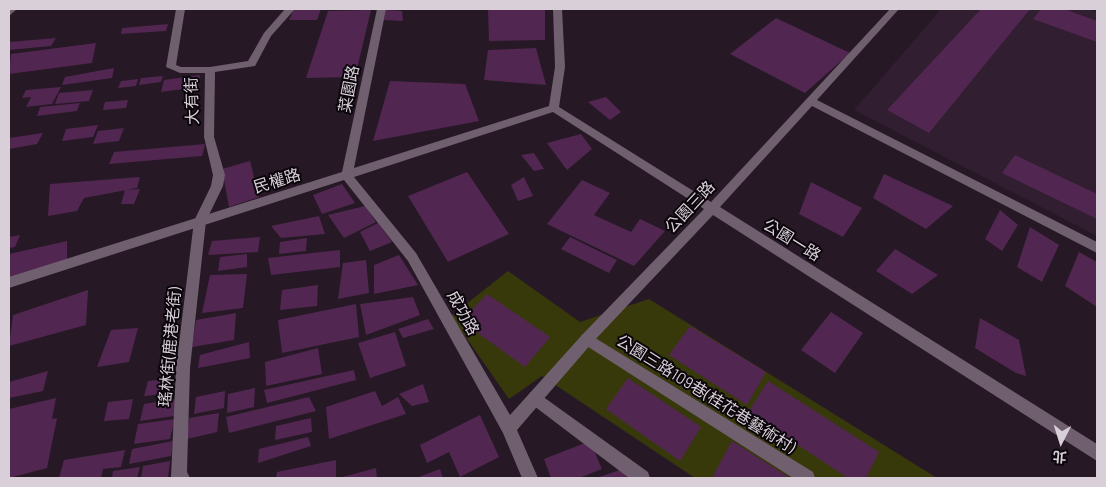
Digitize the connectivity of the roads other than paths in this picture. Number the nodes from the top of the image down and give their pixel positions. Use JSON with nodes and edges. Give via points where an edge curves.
{"nodes":[{"id":1,"x":12,"y":9,"type":"edge"},
{"id":2,"x":180,"y":9,"type":"edge"},
{"id":3,"x":290,"y":9,"type":"edge"},
{"id":4,"x":381,"y":9,"type":"edge"},
{"id":5,"x":558,"y":9,"type":"edge"},
{"id":6,"x":895,"y":9,"type":"edge"},
{"id":7,"x":9,"y":13,"type":"edge"},
{"id":8,"x":210,"y":70,"type":"junction"},
{"id":9,"x":810,"y":101,"type":"junction"},
{"id":10,"x":554,"y":108,"type":"junction"},
{"id":11,"x":347,"y":176,"type":"junction"},
{"id":12,"x":712,"y":208,"type":"junction"},
{"id":13,"x":200,"y":221,"type":"junction"},
{"id":14,"x":1097,"y":248,"type":"edge"},
{"id":15,"x":9,"y":283,"type":"edge"},
{"id":16,"x":587,"y":339,"type":"junction"},
{"id":17,"x":535,"y":398,"type":"junction"},
{"id":18,"x":509,"y":428,"type":"junction"},
{"id":19,"x":1097,"y":453,"type":"edge"},
{"id":20,"x":181,"y":478,"type":"edge"},
{"id":21,"x":530,"y":478,"type":"edge"},
{"id":22,"x":642,"y":478,"type":"edge"},
{"id":23,"x":807,"y":478,"type":"edge"}],
"edges":[{"from":1,"to":7,"type":"street"},
{"from":2,"to":8,"type":"street","name":"大有街","via":[[171,67]]},
{"from":3,"to":8,"type":"street","via":[[267,35],[252,64]]},
{"from":4,"to":11,"type":"street","name":"菜園路"},
{"from":5,"to":10,"type":"street","via":[[560,66]]},
{"from":6,"to":9,"type":"street","name":"公園三路"},
{"from":8,"to":13,"type":"street","name":"大有街","via":[[209,137],[219,174],[217,186]]},
{"from":9,"to":12,"type":"street","name":"公園三路"},
{"from":9,"to":14,"type":"street"},
{"from":10,"to":11,"type":"street","name":"民權路"},
{"from":10,"to":12,"type":"street","name":"公園一路"},
{"from":11,"to":13,"type":"street","name":"民權路"},
{"from":11,"to":18,"type":"street","name":"成功路","via":[[412,257]]},
{"from":12,"to":16,"type":"street","name":"公園三路"},
{"from":12,"to":19,"type":"street","name":"公園一路"},
{"from":13,"to":15,"type":"street","name":"民權路"},
{"from":13,"to":20,"type":"street","name":"瑤林街(鹿港老街)","via":[[183,368]]},
{"from":16,"to":17,"type":"street","name":"公園三路"},
{"from":16,"to":23,"type":"street","name":"公園三路109巷(桂花巷藝術村)"},
{"from":17,"to":18,"type":"street","name":"公園三路"},
{"from":17,"to":22,"type":"street"},
{"from":18,"to":21,"type":"street","name":"成功路"}]}
